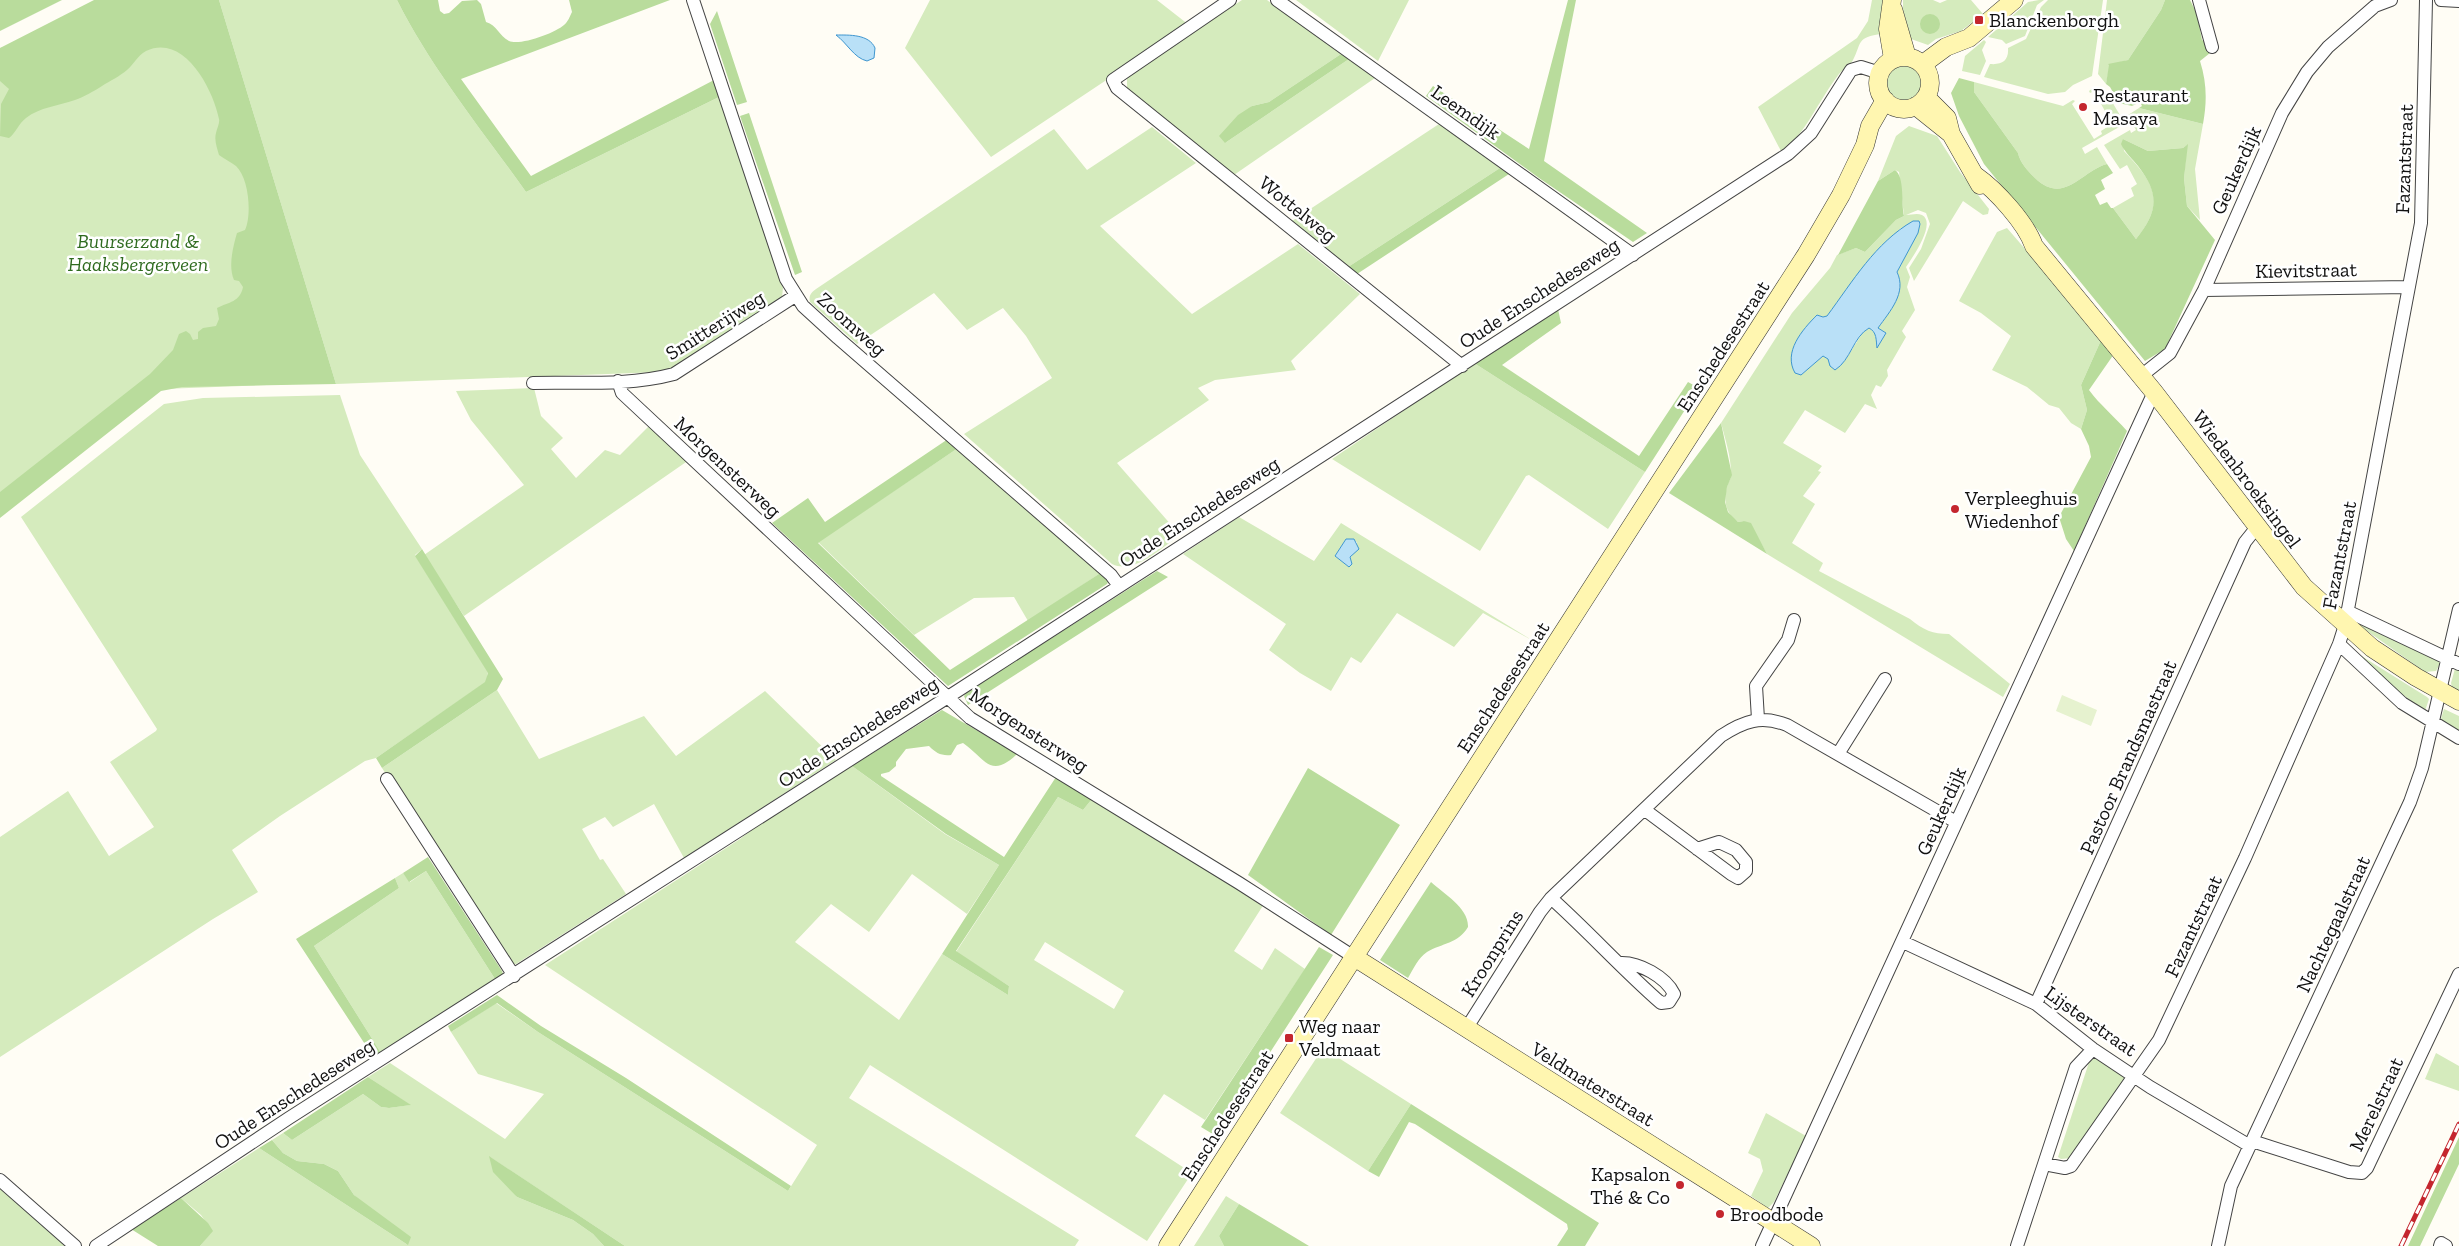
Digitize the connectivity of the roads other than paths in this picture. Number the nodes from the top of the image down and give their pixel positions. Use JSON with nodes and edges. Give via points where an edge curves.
{"nodes":[{"id":1,"x":693,"y":0,"type":"edge"},
{"id":2,"x":1230,"y":0,"type":"edge"},
{"id":3,"x":2014,"y":0,"type":"edge"},
{"id":4,"x":2199,"y":0,"type":"edge"},
{"id":5,"x":2391,"y":0,"type":"edge"},
{"id":6,"x":2426,"y":0,"type":"edge"},
{"id":7,"x":2441,"y":0,"type":"edge"},
{"id":8,"x":1280,"y":1,"type":"edge"},
{"id":9,"x":2459,"y":1,"type":"edge"},
{"id":10,"x":1892,"y":4,"type":"edge"},
{"id":11,"x":2212,"y":47,"type":"dead end"},
{"id":12,"x":1900,"y":58,"type":"junction"},
{"id":13,"x":1926,"y":69,"type":"junction"},
{"id":14,"x":1880,"y":72,"type":"junction"},
{"id":15,"x":1921,"y":101,"type":"junction"},
{"id":16,"x":1890,"y":104,"type":"junction"},
{"id":17,"x":1633,"y":255,"type":"junction"},
{"id":18,"x":2409,"y":287,"type":"junction"},
{"id":19,"x":2204,"y":290,"type":"junction"},
{"id":20,"x":796,"y":296,"type":"junction"},
{"id":21,"x":1462,"y":366,"type":"junction"},
{"id":22,"x":2141,"y":376,"type":"junction"},
{"id":23,"x":618,"y":381,"type":"junction"},
{"id":24,"x":532,"y":384,"type":"dead end"},
{"id":25,"x":2154,"y":392,"type":"junction"},
{"id":26,"x":2257,"y":527,"type":"junction"},
{"id":27,"x":1119,"y":586,"type":"junction"},
{"id":28,"x":2459,"y":609,"type":"edge"},
{"id":29,"x":2346,"y":618,"type":"junction"},
{"id":30,"x":1794,"y":620,"type":"dead end"},
{"id":31,"x":2339,"y":644,"type":"junction"},
{"id":32,"x":2453,"y":661,"type":"edge"},
{"id":33,"x":1885,"y":679,"type":"dead end"},
{"id":34,"x":2440,"y":690,"type":"junction"},
{"id":35,"x":948,"y":697,"type":"junction"},
{"id":36,"x":2459,"y":701,"type":"edge"},
{"id":37,"x":1758,"y":719,"type":"junction"},
{"id":38,"x":2433,"y":721,"type":"junction"},
{"id":39,"x":2459,"y":738,"type":"edge"},
{"id":40,"x":1838,"y":754,"type":"junction"},
{"id":41,"x":387,"y":779,"type":"dead end"},
{"id":42,"x":1645,"y":810,"type":"junction"},
{"id":43,"x":1956,"y":822,"type":"junction"},
{"id":44,"x":1697,"y":849,"type":"dead end"},
{"id":45,"x":1552,"y":898,"type":"junction"},
{"id":46,"x":1903,"y":942,"type":"junction"},
{"id":47,"x":1354,"y":956,"type":"junction"},
{"id":48,"x":1620,"y":963,"type":"dead end"},
{"id":49,"x":2459,"y":974,"type":"edge"},
{"id":50,"x":514,"y":976,"type":"junction"},
{"id":51,"x":2036,"y":1004,"type":"junction"},
{"id":52,"x":1466,"y":1029,"type":"junction"},
{"id":53,"x":2093,"y":1049,"type":"junction"},
{"id":54,"x":2136,"y":1075,"type":"junction"},
{"id":55,"x":2251,"y":1144,"type":"junction"},
{"id":56,"x":2044,"y":1164,"type":"junction"},
{"id":57,"x":0,"y":1180,"type":"edge"},
{"id":58,"x":1773,"y":1222,"type":"junction"},
{"id":59,"x":75,"y":1246,"type":"edge"},
{"id":60,"x":96,"y":1246,"type":"edge"},
{"id":61,"x":1168,"y":1246,"type":"edge"},
{"id":62,"x":1762,"y":1246,"type":"edge"},
{"id":63,"x":1811,"y":1246,"type":"edge"},
{"id":64,"x":2017,"y":1246,"type":"edge"},
{"id":65,"x":2218,"y":1246,"type":"edge"},
{"id":66,"x":2440,"y":1246,"type":"edge"},
{"id":67,"x":2446,"y":1246,"type":"edge"}],
"edges":[{"from":1,"to":20,"type":"street","name":"Zoomweg","via":[[786,279]]},
{"from":2,"to":21,"type":"street","name":"Wottelweg","via":[[1113,80],[1117,88]]},
{"from":3,"to":13,"type":"main road","via":[[1962,42],[1946,47]]},
{"from":4,"to":11,"type":"street"},
{"from":5,"to":19,"type":"street","name":"Geukerdijk","via":[[2375,6],[2328,46],[2307,72],[2282,113]]},
{"from":6,"to":18,"type":"street","name":"Fazantstraat","via":[[2421,223]]},
{"from":7,"to":9,"type":"street"},
{"from":8,"to":17,"type":"street","name":"Leemdijk"},
{"from":10,"to":12,"type":"main road"},
{"from":12,"to":13,"type":"main road"},
{"from":12,"to":14,"type":"main road"},
{"from":13,"to":15,"type":"main road","via":[[1930,86]]},
{"from":14,"to":16,"type":"main road","via":[[1878,87]]},
{"from":14,"to":17,"type":"street","name":"Oude Enschedeseweg","via":[[1861,67],[1851,70],[1817,125],[1796,148]]},
{"from":15,"to":16,"type":"main road","via":[[1909,109]]},
{"from":15,"to":22,"type":"main road","name":"Wiedenbroeksingel","via":[[1947,118],[1951,134],[1976,176],[1988,184],[2034,246]]},
{"from":16,"to":47,"type":"main road","name":"Enschedesestraat","via":[[1878,132],[1865,145],[1830,217]]},
{"from":17,"to":21,"type":"street","name":"Oude Enschedeseweg"},
{"from":18,"to":19,"type":"street","name":"Kievitstraat"},
{"from":18,"to":29,"type":"street","name":"Fazantstraat"},
{"from":19,"to":22,"type":"street","name":"Geukerdijk","via":[[2170,353]]},
{"from":20,"to":23,"type":"street","name":"Smitterijweg","via":[[683,370],[657,378]]},
{"from":20,"to":27,"type":"street","name":"Zoomweg","via":[[810,312],[1104,569]]},
{"from":21,"to":27,"type":"street","name":"Oude Enschedeseweg"},
{"from":22,"to":25,"type":"main road","name":"Wiedenbroeksingel"},
{"from":23,"to":24,"type":"street","name":"Smitterijweg"},
{"from":23,"to":35,"type":"street","name":"Morgensterweg","via":[[622,394]]},
{"from":25,"to":26,"type":"main road","name":"Wiedenbroeksingel"},
{"from":25,"to":43,"type":"street","name":"Geukerdijk"},
{"from":26,"to":29,"type":"main road","name":"Wiedenbroeksingel","via":[[2304,587]]},
{"from":26,"to":51,"type":"street","name":"Pastoor Brandsmastraat","via":[[2244,542]]},
{"from":27,"to":35,"type":"street","name":"Oude Enschedeseweg"},
{"from":28,"to":32,"type":"street","name":"Nachtegaalstraat"},
{"from":29,"to":31,"type":"street","name":"Fazantstraat"},
{"from":29,"to":32,"type":"street","name":"Wiedenbroeksingel"},
{"from":29,"to":34,"type":"main road","name":"Wiedenbroeksingel","via":[[2379,652]]},
{"from":30,"to":37,"type":"street","via":[[1788,640],[1756,686]]},
{"from":31,"to":38,"type":"street","via":[[2402,703]]},
{"from":31,"to":54,"type":"street","name":"Fazantstraat","via":[[2245,858],[2159,1040]]},
{"from":32,"to":34,"type":"street","name":"Nachtegaalstraat"},
{"from":33,"to":40,"type":"street"},
{"from":34,"to":36,"type":"main road","name":"Wiedenbroeksingel"},
{"from":34,"to":38,"type":"street","name":"Nachtegaalstraat"},
{"from":35,"to":47,"type":"street","name":"Morgensterweg","via":[[970,718]]},
{"from":35,"to":50,"type":"street","name":"Oude Enschedeseweg"},
{"from":37,"to":40,"type":"street","name":"Kroonprins","via":[[1773,719],[1787,725]]},
{"from":37,"to":42,"type":"street","name":"Kroonprins","via":[[1739,724],[1721,736]]},
{"from":38,"to":39,"type":"street"},
{"from":38,"to":55,"type":"street","name":"Nachtegaalstraat","via":[[2410,802]]},
{"from":40,"to":43,"type":"street","name":"Kroonprins"},
{"from":41,"to":50,"type":"street"},
{"from":42,"to":44,"type":"street"},
{"from":42,"to":45,"type":"street","name":"Kroonprins"},
{"from":43,"to":46,"type":"street","name":"Geukerdijk"},
{"from":45,"to":48,"type":"street"},
{"from":45,"to":52,"type":"street","name":"Kroonprins"},
{"from":46,"to":51,"type":"street","name":"Lijsterstraat"},
{"from":46,"to":58,"type":"street","name":"Geukerdijk"},
{"from":47,"to":52,"type":"main road","name":"Veldmaterstraat"},
{"from":47,"to":61,"type":"main road","name":"Enschedesestraat"},
{"from":49,"to":55,"type":"street","name":"Merelstraat","via":[[2362,1173]]},
{"from":50,"to":60,"type":"street","name":"Oude Enschedeseweg","via":[[289,1118]]},
{"from":51,"to":53,"type":"street","name":"Lijsterstraat"},
{"from":52,"to":58,"type":"main road","name":"Veldmaterstraat"},
{"from":53,"to":54,"type":"street","name":"Lijsterstraat"},
{"from":53,"to":56,"type":"street","via":[[2076,1068]]},
{"from":54,"to":55,"type":"street","name":"Lijsterstraat"},
{"from":54,"to":56,"type":"street","name":"Fazantstraat","via":[[2071,1166]]},
{"from":55,"to":65,"type":"street","name":"Nachtegaalstraat","via":[[2231,1186]]},
{"from":56,"to":64,"type":"street"},
{"from":57,"to":59,"type":"street"},
{"from":58,"to":62,"type":"street","name":"Geukerdijk"},
{"from":58,"to":63,"type":"main road","name":"Veldmaterstraat"},
{"from":66,"to":67,"type":"street","via":[[2441,1243]]}]}
